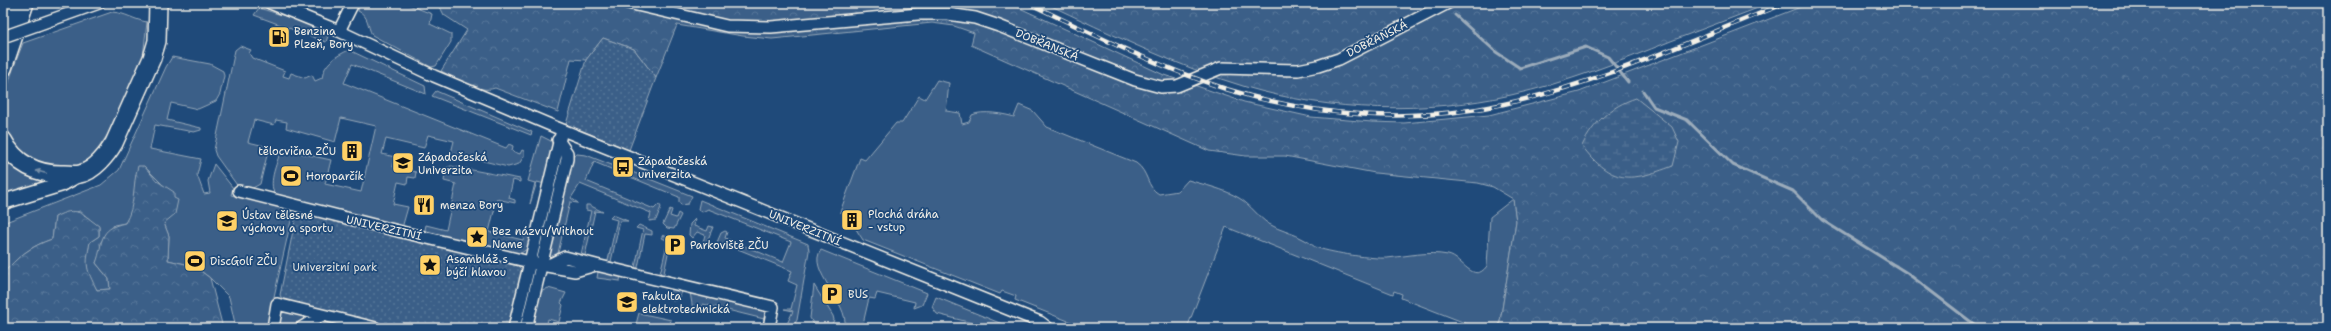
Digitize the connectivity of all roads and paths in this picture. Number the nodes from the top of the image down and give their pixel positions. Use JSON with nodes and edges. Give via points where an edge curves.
{"nodes":[{"id":1,"x":10,"y":3,"type":"edge"},
{"id":2,"x":25,"y":3,"type":"edge"},
{"id":3,"x":99,"y":3,"type":"edge"},
{"id":4,"x":158,"y":3,"type":"edge"},
{"id":5,"x":270,"y":3,"type":"edge"},
{"id":6,"x":353,"y":3,"type":"edge"},
{"id":7,"x":628,"y":3,"type":"edge"},
{"id":8,"x":1448,"y":3,"type":"edge"},
{"id":9,"x":3,"y":25,"type":"edge"},
{"id":10,"x":339,"y":30,"type":"junction"},
{"id":11,"x":3,"y":37,"type":"edge"},
{"id":12,"x":3,"y":69,"type":"edge"},
{"id":13,"x":560,"y":135,"type":"junction"},
{"id":14,"x":3,"y":140,"type":"edge"},
{"id":15,"x":80,"y":174,"type":"junction"},
{"id":16,"x":239,"y":192,"type":"dead end"},
{"id":17,"x":3,"y":202,"type":"edge"},
{"id":18,"x":530,"y":261,"type":"junction"},
{"id":19,"x":545,"y":265,"type":"junction"},
{"id":20,"x":322,"y":315,"type":"junction"},
{"id":21,"x":344,"y":324,"type":"edge"},
{"id":22,"x":769,"y":327,"type":"dead end"},
{"id":23,"x":273,"y":328,"type":"edge"},
{"id":24,"x":301,"y":328,"type":"edge"},
{"id":25,"x":376,"y":328,"type":"edge"},
{"id":26,"x":514,"y":328,"type":"edge"},
{"id":27,"x":526,"y":328,"type":"edge"},
{"id":28,"x":1048,"y":328,"type":"edge"}],
"edges":[{"from":1,"to":9,"type":"main road"},
{"from":2,"to":12,"type":"highway"},
{"from":3,"to":11,"type":"street","bridge":true},
{"from":4,"to":15,"type":"highway","via":[[157,41],[130,107],[108,154]]},
{"from":5,"to":10,"type":"street"},
{"from":6,"to":10,"type":"street"},
{"from":7,"to":8,"type":"street","name":"DOBŘANSKÁ","via":[[727,26],[771,27],[918,14],[948,14],[975,18],[1135,80],[1161,87],[1177,86],[1221,68],[1298,70],[1318,66],[1339,59]]},
{"from":10,"to":13,"type":"street","name":"UNIVERZITNÍ"},
{"from":13,"to":18,"type":"street"},
{"from":13,"to":19,"type":"street","via":[[567,159]]},
{"from":13,"to":28,"type":"street","name":"UNIVERZITNÍ","via":[[1032,319]]},
{"from":15,"to":14,"type":"highway","one_way":true,"via":[[54,175],[30,168],[8,151]]},
{"from":15,"to":17,"type":"main road","via":[[62,184]]},
{"from":16,"to":18,"type":"street","name":"UNIVERZITNÍ","via":[[399,232]]},
{"from":18,"to":19,"type":"street","name":"UNIVERZITNÍ"},
{"from":18,"to":26,"type":"street"},
{"from":19,"to":22,"type":"street","via":[[565,257],[773,306]]},
{"from":19,"to":27,"type":"street"},
{"from":20,"to":21,"type":"street"},
{"from":20,"to":23,"type":"street","via":[[277,304]]},
{"from":20,"to":24,"type":"street"},
{"from":21,"to":25,"type":"street"}]}
